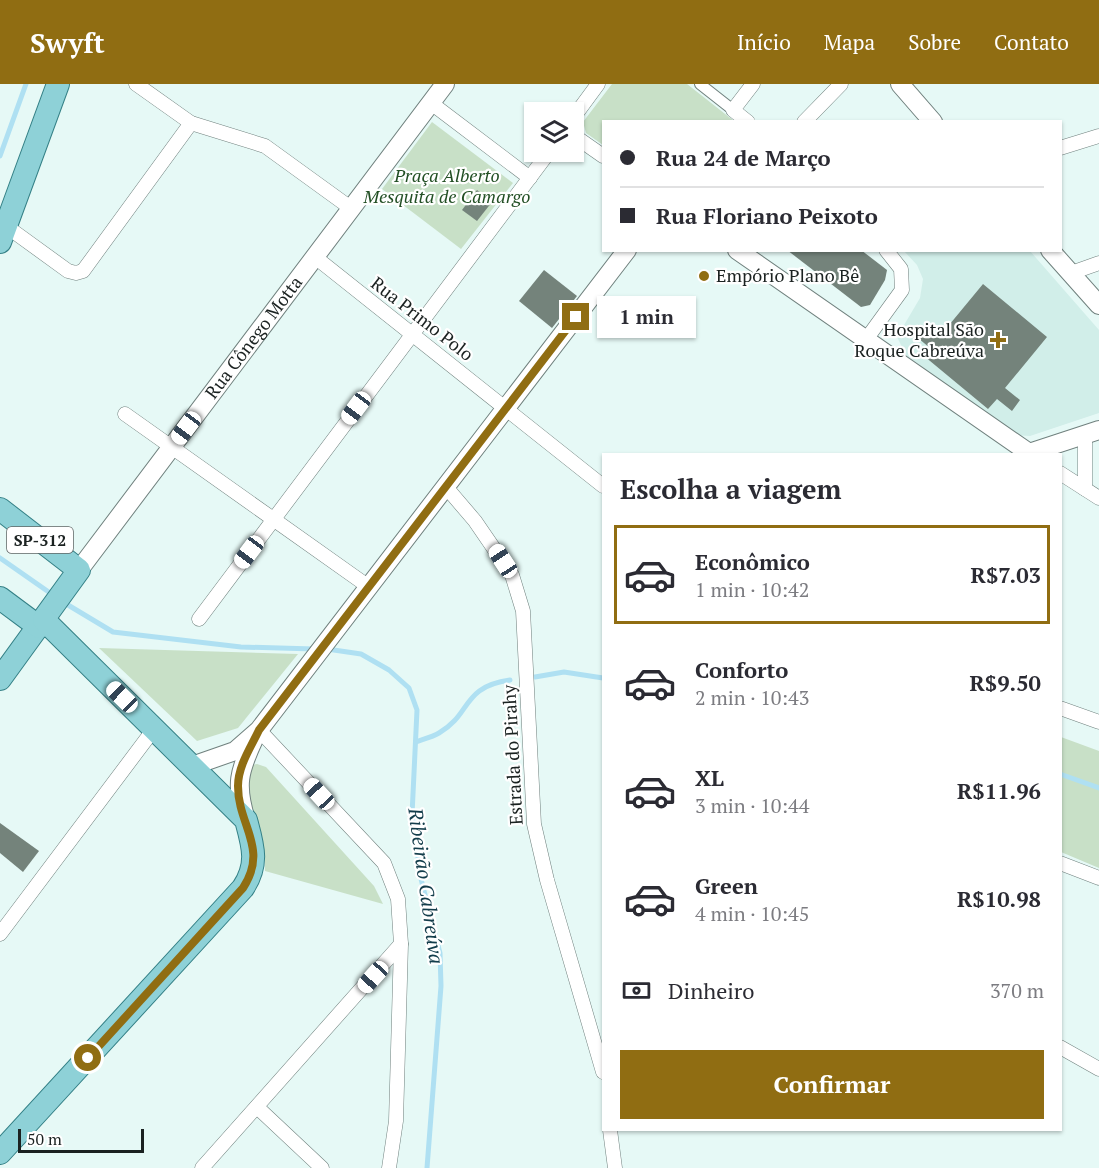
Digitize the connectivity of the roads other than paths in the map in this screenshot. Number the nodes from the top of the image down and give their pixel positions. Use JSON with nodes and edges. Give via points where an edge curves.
{"nodes":[{"id":1,"x":58,"y":84,"type":"edge"},
{"id":2,"x":136,"y":84,"type":"edge"},
{"id":3,"x":446,"y":84,"type":"edge"},
{"id":4,"x":598,"y":84,"type":"edge"},
{"id":5,"x":700,"y":84,"type":"edge"},
{"id":6,"x":753,"y":84,"type":"edge"},
{"id":7,"x":841,"y":84,"type":"edge"},
{"id":8,"x":900,"y":84,"type":"edge"},
{"id":9,"x":431,"y":103,"type":"junction"},
{"id":10,"x":584,"y":103,"type":"edge"},
{"id":11,"x":733,"y":110,"type":"junction"},
{"id":12,"x":746,"y":120,"type":"edge"},
{"id":13,"x":806,"y":120,"type":"edge"},
{"id":14,"x":931,"y":120,"type":"edge"},
{"id":15,"x":191,"y":123,"type":"junction"},
{"id":16,"x":1099,"y":136,"type":"edge"},
{"id":17,"x":584,"y":143,"type":"edge"},
{"id":18,"x":1062,"y":147,"type":"edge"},
{"id":19,"x":602,"y":155,"type":"edge"},
{"id":20,"x":542,"y":162,"type":"edge"},
{"id":21,"x":530,"y":178,"type":"junction"},
{"id":22,"x":352,"y":209,"type":"junction"},
{"id":23,"x":3,"y":234,"type":"edge"},
{"id":24,"x":625,"y":252,"type":"edge"},
{"id":25,"x":740,"y":252,"type":"edge"},
{"id":26,"x":888,"y":252,"type":"edge"},
{"id":27,"x":1052,"y":252,"type":"edge"},
{"id":28,"x":315,"y":257,"type":"junction"},
{"id":29,"x":1099,"y":263,"type":"edge"},
{"id":30,"x":1071,"y":273,"type":"junction"},
{"id":31,"x":1099,"y":305,"type":"edge"},
{"id":32,"x":412,"y":334,"type":"junction"},
{"id":33,"x":866,"y":341,"type":"junction"},
{"id":34,"x":506,"y":408,"type":"junction"},
{"id":35,"x":125,"y":414,"type":"dead end"},
{"id":36,"x":1092,"y":433,"type":"edge"},
{"id":37,"x":172,"y":447,"type":"junction"},
{"id":38,"x":1029,"y":453,"type":"edge"},
{"id":39,"x":1033,"y":453,"type":"edge"},
{"id":40,"x":1062,"y":474,"type":"edge"},
{"id":41,"x":602,"y":485,"type":"edge"},
{"id":42,"x":446,"y":487,"type":"junction"},
{"id":43,"x":1085,"y":489,"type":"junction"},
{"id":44,"x":1099,"y":498,"type":"edge"},
{"id":45,"x":0,"y":509,"type":"edge"},
{"id":46,"x":273,"y":519,"type":"junction"},
{"id":47,"x":74,"y":578,"type":"junction"},
{"id":48,"x":369,"y":587,"type":"junction"},
{"id":49,"x":0,"y":598,"type":"edge"},
{"id":50,"x":44,"y":619,"type":"junction"},
{"id":51,"x":199,"y":619,"type":"dead end"},
{"id":52,"x":0,"y":679,"type":"edge"},
{"id":53,"x":1062,"y":709,"type":"edge"},
{"id":54,"x":1099,"y":722,"type":"edge"},
{"id":55,"x":154,"y":729,"type":"junction"},
{"id":56,"x":259,"y":730,"type":"junction"},
{"id":57,"x":192,"y":765,"type":"junction"},
{"id":58,"x":227,"y":788,"type":"junction"},
{"id":59,"x":1062,"y":864,"type":"edge"},
{"id":60,"x":1099,"y":878,"type":"edge"},
{"id":61,"x":0,"y":934,"type":"edge"},
{"id":62,"x":401,"y":944,"type":"junction"},
{"id":63,"x":1062,"y":1048,"type":"edge"},
{"id":64,"x":602,"y":1069,"type":"edge"},
{"id":65,"x":1099,"y":1069,"type":"edge"},
{"id":66,"x":257,"y":1107,"type":"junction"},
{"id":67,"x":610,"y":1131,"type":"edge"},
{"id":68,"x":0,"y":1154,"type":"edge"},
{"id":69,"x":202,"y":1168,"type":"edge"},
{"id":70,"x":322,"y":1168,"type":"edge"},
{"id":71,"x":389,"y":1168,"type":"edge"},
{"id":72,"x":615,"y":1168,"type":"edge"}],
"edges":[{"from":1,"to":23,"type":"main road"},
{"from":2,"to":15,"type":"street"},
{"from":3,"to":9,"type":"street","name":"Rua Cônego Motta"},
{"from":4,"to":10,"type":"street"},
{"from":5,"to":11,"type":"street"},
{"from":6,"to":11,"type":"street"},
{"from":7,"to":13,"type":"street"},
{"from":8,"to":14,"type":"street"},
{"from":9,"to":21,"type":"street"},
{"from":9,"to":22,"type":"street","name":"Rua Cônego Motta"},
{"from":11,"to":12,"type":"street"},
{"from":15,"to":22,"type":"street","via":[[265,146]]},
{"from":15,"to":23,"type":"street","via":[[82,271],[68,271]]},
{"from":16,"to":18,"type":"street"},
{"from":17,"to":19,"type":"street"},
{"from":20,"to":21,"type":"street"},
{"from":21,"to":32,"type":"street"},
{"from":22,"to":28,"type":"street","name":"Rua Cônego Motta"},
{"from":24,"to":34,"type":"street"},
{"from":25,"to":33,"type":"street"},
{"from":26,"to":33,"type":"street","via":[[902,269],[902,290]]},
{"from":27,"to":30,"type":"street"},
{"from":28,"to":32,"type":"street","name":"Rua Primo Polo"},
{"from":28,"to":37,"type":"street","name":"Rua Cônego Motta"},
{"from":29,"to":30,"type":"street"},
{"from":30,"to":31,"type":"street"},
{"from":32,"to":34,"type":"street","name":"Rua Primo Polo"},
{"from":32,"to":46,"type":"street"},
{"from":33,"to":38,"type":"street"},
{"from":34,"to":41,"type":"street","name":"Rua Primo Polo"},
{"from":34,"to":42,"type":"street"},
{"from":35,"to":37,"type":"street"},
{"from":36,"to":39,"type":"street"},
{"from":36,"to":43,"type":"street"},
{"from":37,"to":46,"type":"street"},
{"from":37,"to":47,"type":"street","name":"Rua Cônego Motta"},
{"from":40,"to":43,"type":"street"},
{"from":42,"to":48,"type":"street"},
{"from":42,"to":64,"type":"street","name":"Estrada do Pirahy","via":[[512,575],[523,611],[534,824]]},
{"from":43,"to":44,"type":"street"},
{"from":45,"to":47,"type":"main road","number":"SP-312"},
{"from":46,"to":48,"type":"street"},
{"from":46,"to":51,"type":"street"},
{"from":47,"to":50,"type":"main road","name":"Rua Cônego Motta"},
{"from":48,"to":56,"type":"street"},
{"from":49,"to":50,"type":"main road"},
{"from":50,"to":52,"type":"main road","name":"Rua Cônego Motta"},
{"from":50,"to":55,"type":"main road"},
{"from":53,"to":54,"type":"street"},
{"from":55,"to":57,"type":"main road"},
{"from":55,"to":61,"type":"street"},
{"from":56,"to":57,"type":"street","via":[[235,752]]},
{"from":56,"to":58,"type":"street"},
{"from":56,"to":62,"type":"street","via":[[384,863],[398,899]]},
{"from":57,"to":58,"type":"main road"},
{"from":58,"to":68,"type":"main road","via":[[246,820],[254,847],[254,866],[243,888]]},
{"from":59,"to":60,"type":"street"},
{"from":62,"to":66,"type":"street"},
{"from":62,"to":71,"type":"street","via":[[396,1121]]},
{"from":63,"to":65,"type":"street"},
{"from":66,"to":69,"type":"street"},
{"from":66,"to":70,"type":"street"},
{"from":67,"to":72,"type":"street"}]}
